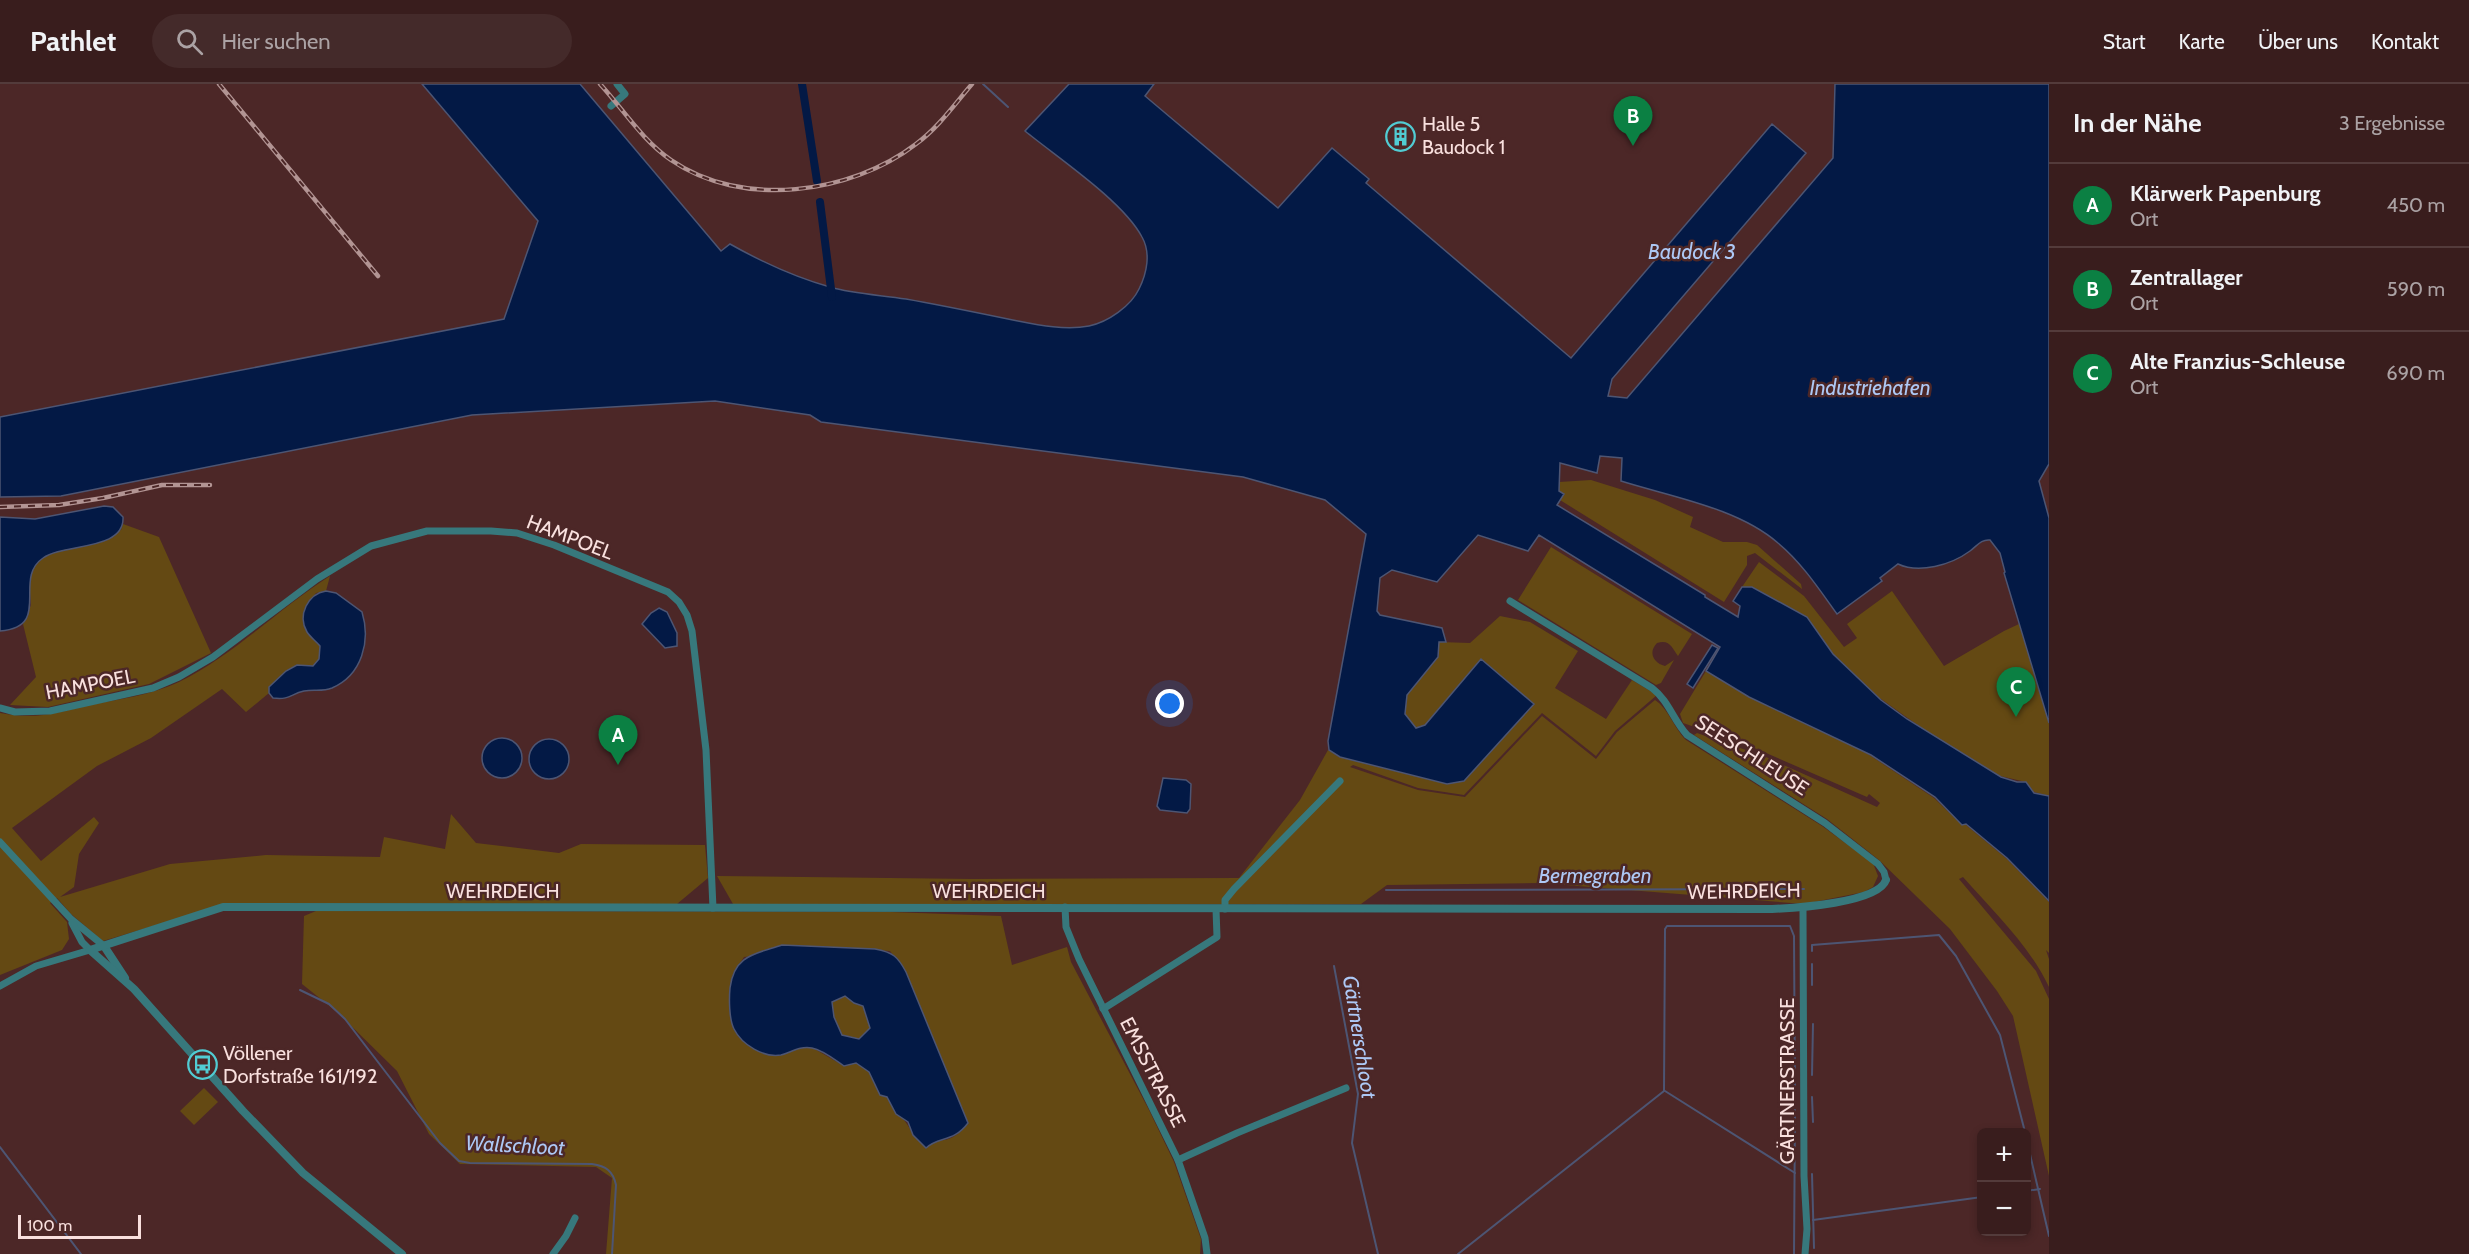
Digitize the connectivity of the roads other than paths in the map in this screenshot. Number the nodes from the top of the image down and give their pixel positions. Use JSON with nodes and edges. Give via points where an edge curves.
{"nodes":[{"id":1,"x":617,"y":84,"type":"edge"},
{"id":2,"x":611,"y":106,"type":"dead end"},
{"id":3,"x":1510,"y":602,"type":"dead end"},
{"id":4,"x":0,"y":708,"type":"edge"},
{"id":5,"x":1340,"y":781,"type":"dead end"},
{"id":6,"x":0,"y":842,"type":"edge"},
{"id":7,"x":1886,"y":880,"type":"joint"},
{"id":8,"x":713,"y":908,"type":"junction"},
{"id":9,"x":1065,"y":908,"type":"junction"},
{"id":10,"x":1803,"y":908,"type":"junction"},
{"id":11,"x":1221,"y":909,"type":"junction"},
{"id":12,"x":71,"y":919,"type":"junction"},
{"id":13,"x":104,"y":946,"type":"junction"},
{"id":14,"x":90,"y":950,"type":"junction"},
{"id":15,"x":126,"y":981,"type":"junction"},
{"id":16,"x":0,"y":986,"type":"edge"},
{"id":17,"x":1103,"y":1009,"type":"junction"},
{"id":18,"x":1346,"y":1088,"type":"dead end"},
{"id":19,"x":1178,"y":1160,"type":"junction"},
{"id":20,"x":575,"y":1218,"type":"dead end"},
{"id":21,"x":402,"y":1254,"type":"edge"},
{"id":22,"x":553,"y":1254,"type":"edge"},
{"id":23,"x":1207,"y":1254,"type":"edge"},
{"id":24,"x":1805,"y":1254,"type":"edge"}],
"edges":[{"from":1,"to":2,"type":"street","via":[[625,94]]},
{"from":3,"to":7,"type":"street","name":"SEESCHLEUSE","via":[[1652,688],[1667,703],[1687,735],[1825,823],[1878,864]]},
{"from":4,"to":8,"type":"street","name":"HAMPOEL","via":[[50,711],[153,688],[179,677],[213,657],[317,579],[371,546],[441,530],[491,531],[538,539],[668,592],[687,615],[693,631],[705,750]]},
{"from":5,"to":11,"type":"street","via":[[1234,889]]},
{"from":6,"to":12,"type":"street"},
{"from":7,"to":10,"type":"street","name":"WEHRDEICH","via":[[1884,886],[1868,895]]},
{"from":8,"to":9,"type":"street","name":"WEHRDEICH"},
{"from":8,"to":13,"type":"street","name":"WEHRDEICH","via":[[224,907]]},
{"from":9,"to":11,"type":"street","name":"WEHRDEICH"},
{"from":9,"to":17,"type":"street","name":"EMSSTRASSE","via":[[1066,927]]},
{"from":10,"to":11,"type":"street","name":"WEHRDEICH"},
{"from":10,"to":24,"type":"street","name":"GÄRTNERSTRASSE"},
{"from":11,"to":17,"type":"street","via":[[1217,937]]},
{"from":12,"to":13,"type":"street"},
{"from":12,"to":14,"type":"street"},
{"from":13,"to":14,"type":"street","name":"WEHRDEICH"},
{"from":13,"to":15,"type":"street"},
{"from":14,"to":15,"type":"street"},
{"from":14,"to":16,"type":"street","via":[[36,966]]},
{"from":15,"to":21,"type":"street","via":[[284,1154],[325,1193]]},
{"from":17,"to":19,"type":"street","name":"EMSSTRASSE"},
{"from":18,"to":19,"type":"street"},
{"from":19,"to":23,"type":"street","name":"EMSSTRASSE","via":[[1206,1238]]},
{"from":20,"to":22,"type":"street"}]}
